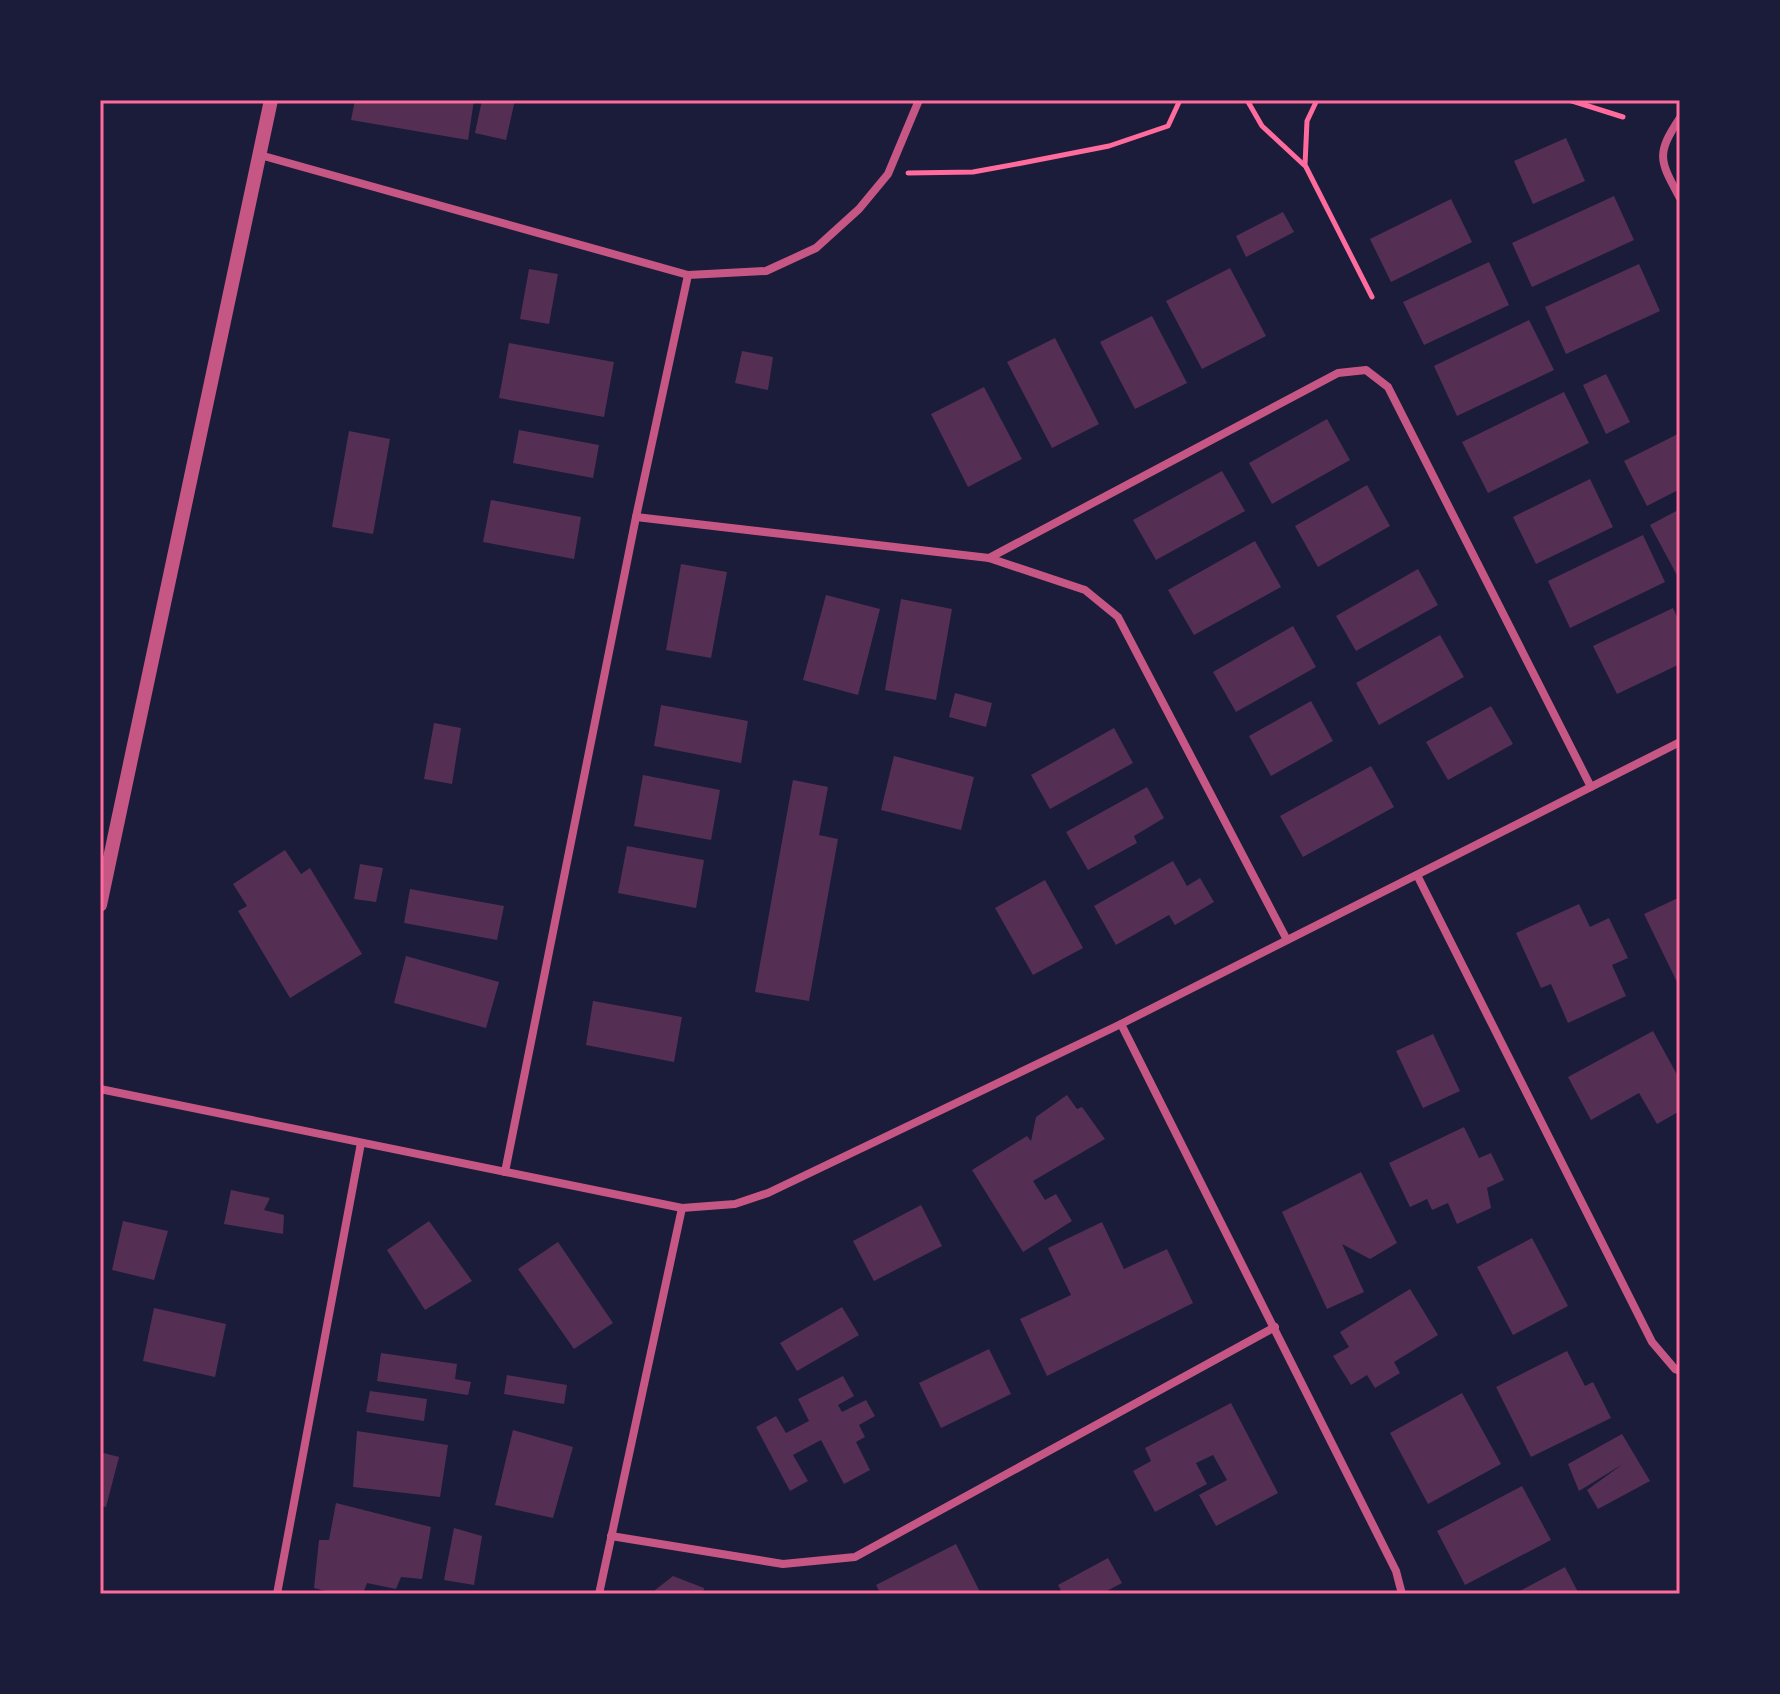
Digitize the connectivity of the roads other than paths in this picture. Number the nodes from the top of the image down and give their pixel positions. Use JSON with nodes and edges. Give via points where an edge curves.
{"nodes":[{"id":1,"x":271,"y":100,"type":"edge"},
{"id":2,"x":919,"y":100,"type":"edge"},
{"id":3,"x":1680,"y":118,"type":"edge"},
{"id":4,"x":260,"y":155,"type":"junction"},
{"id":5,"x":1680,"y":198,"type":"edge"},
{"id":6,"x":688,"y":275,"type":"junction"},
{"id":7,"x":636,"y":517,"type":"junction"},
{"id":8,"x":989,"y":558,"type":"junction"},
{"id":9,"x":1680,"y":742,"type":"edge"},
{"id":10,"x":1591,"y":787,"type":"junction"},
{"id":11,"x":1418,"y":877,"type":"junction"},
{"id":12,"x":100,"y":905,"type":"edge"},
{"id":13,"x":1287,"y":940,"type":"junction"},
{"id":14,"x":1121,"y":1024,"type":"junction"},
{"id":15,"x":100,"y":1089,"type":"edge"},
{"id":16,"x":361,"y":1143,"type":"junction"},
{"id":17,"x":505,"y":1172,"type":"junction"},
{"id":18,"x":682,"y":1208,"type":"junction"},
{"id":19,"x":1275,"y":1327,"type":"junction"},
{"id":20,"x":1680,"y":1371,"type":"edge"},
{"id":21,"x":611,"y":1536,"type":"junction"},
{"id":22,"x":277,"y":1594,"type":"edge"},
{"id":23,"x":599,"y":1594,"type":"edge"},
{"id":24,"x":1402,"y":1594,"type":"edge"}],
"edges":[{"from":1,"to":4,"type":"street"},
{"from":2,"to":6,"type":"street","via":[[888,174],[816,248],[766,271]]},
{"from":3,"to":5,"type":"street","via":[[1665,141],[1664,167]]},
{"from":4,"to":6,"type":"street"},
{"from":4,"to":12,"type":"street"},
{"from":6,"to":7,"type":"street"},
{"from":7,"to":8,"type":"street"},
{"from":7,"to":17,"type":"street"},
{"from":8,"to":10,"type":"street","via":[[1338,373],[1366,370],[1388,387]]},
{"from":8,"to":13,"type":"street","via":[[1085,590],[1118,617]]},
{"from":9,"to":10,"type":"street"},
{"from":10,"to":11,"type":"street"},
{"from":11,"to":13,"type":"street"},
{"from":11,"to":20,"type":"street","via":[[1652,1342]]},
{"from":13,"to":14,"type":"street"},
{"from":14,"to":18,"type":"street","via":[[768,1193],[735,1204]]},
{"from":14,"to":19,"type":"street"},
{"from":15,"to":16,"type":"street"},
{"from":16,"to":17,"type":"street"},
{"from":16,"to":22,"type":"street"},
{"from":17,"to":18,"type":"street"},
{"from":18,"to":21,"type":"street"},
{"from":19,"to":21,"type":"street","via":[[855,1557],[783,1564]]},
{"from":19,"to":24,"type":"street","via":[[1396,1571]]},
{"from":21,"to":23,"type":"street"}]}
